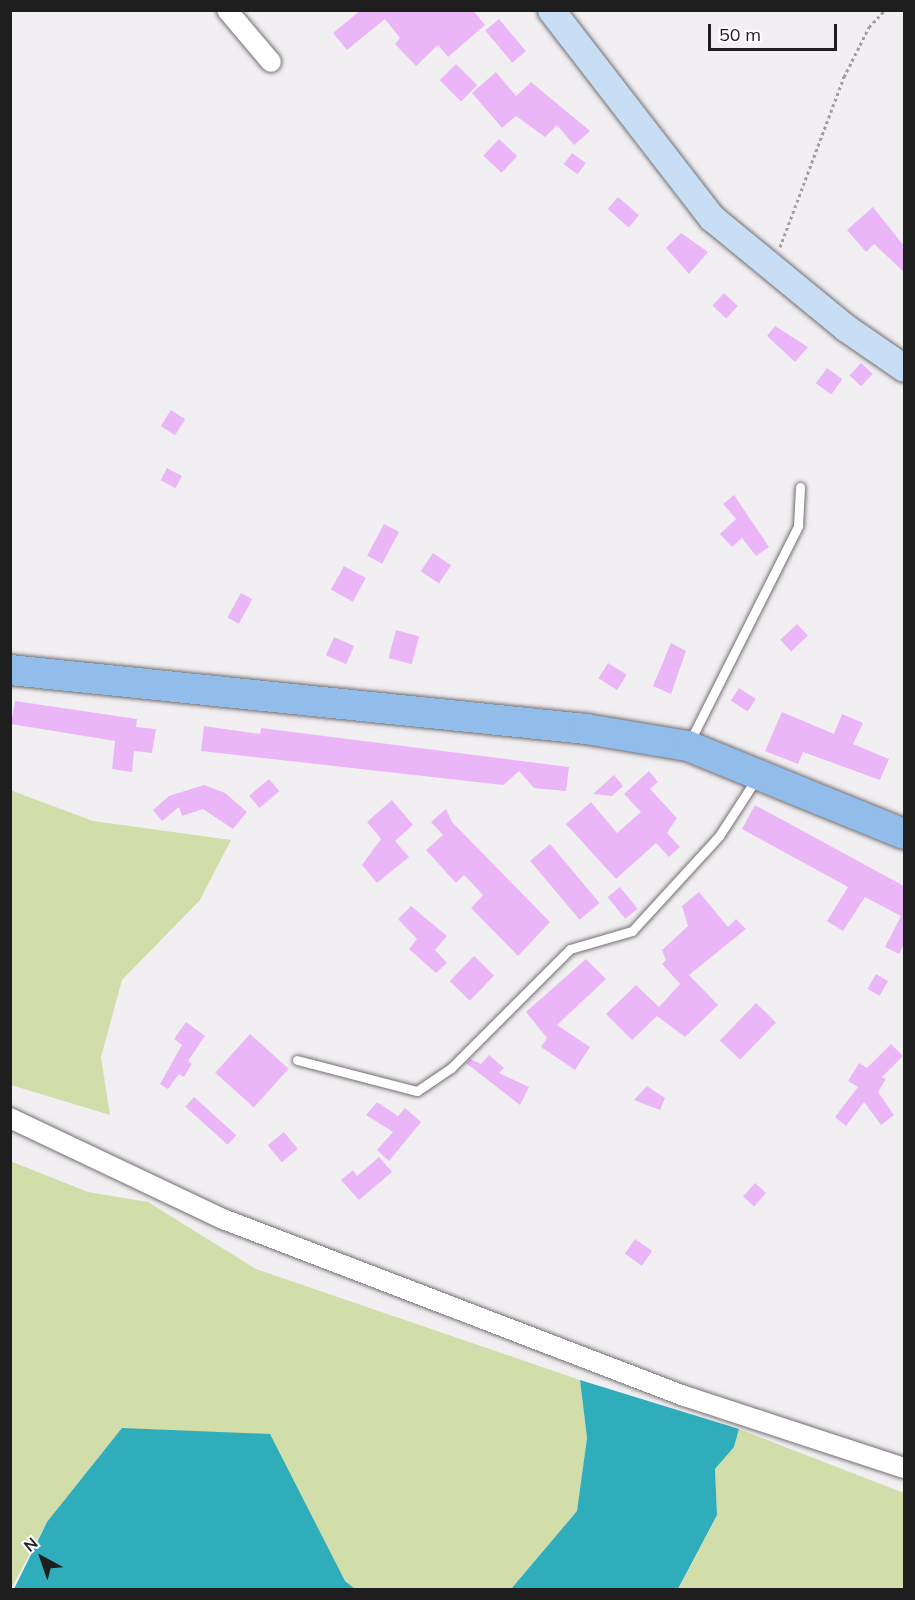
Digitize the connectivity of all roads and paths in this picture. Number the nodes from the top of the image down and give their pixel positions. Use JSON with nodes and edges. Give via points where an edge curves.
{"nodes":[{"id":1,"x":227,"y":10,"type":"edge"},
{"id":2,"x":551,"y":10,"type":"edge"},
{"id":3,"x":885,"y":10,"type":"edge"},
{"id":4,"x":271,"y":62,"type":"dead end"},
{"id":5,"x":772,"y":269,"type":"junction"},
{"id":6,"x":904,"y":368,"type":"edge"},
{"id":7,"x":800,"y":487,"type":"dead end"},
{"id":8,"x":10,"y":670,"type":"edge"},
{"id":9,"x":688,"y":746,"type":"junction"},
{"id":10,"x":759,"y":775,"type":"junction"},
{"id":11,"x":904,"y":834,"type":"edge"},
{"id":12,"x":297,"y":1060,"type":"dead end"},
{"id":13,"x":10,"y":1118,"type":"edge"},
{"id":14,"x":904,"y":1468,"type":"edge"}],
"edges":[{"from":1,"to":4,"type":"street"},
{"from":2,"to":5,"type":"street","via":[[712,218]]},
{"from":3,"to":5,"type":"path","via":[[868,27],[844,77]]},
{"from":5,"to":6,"type":"street"},
{"from":7,"to":9,"type":"lane","via":[[798,526],[746,621]]},
{"from":8,"to":9,"type":"main road","via":[[585,729]]},
{"from":9,"to":10,"type":"main road"},
{"from":10,"to":11,"type":"main road"},
{"from":10,"to":12,"type":"lane","via":[[719,836],[632,931],[570,949],[451,1068],[417,1091]]},
{"from":13,"to":14,"type":"street","via":[[223,1219],[685,1396]]}]}
